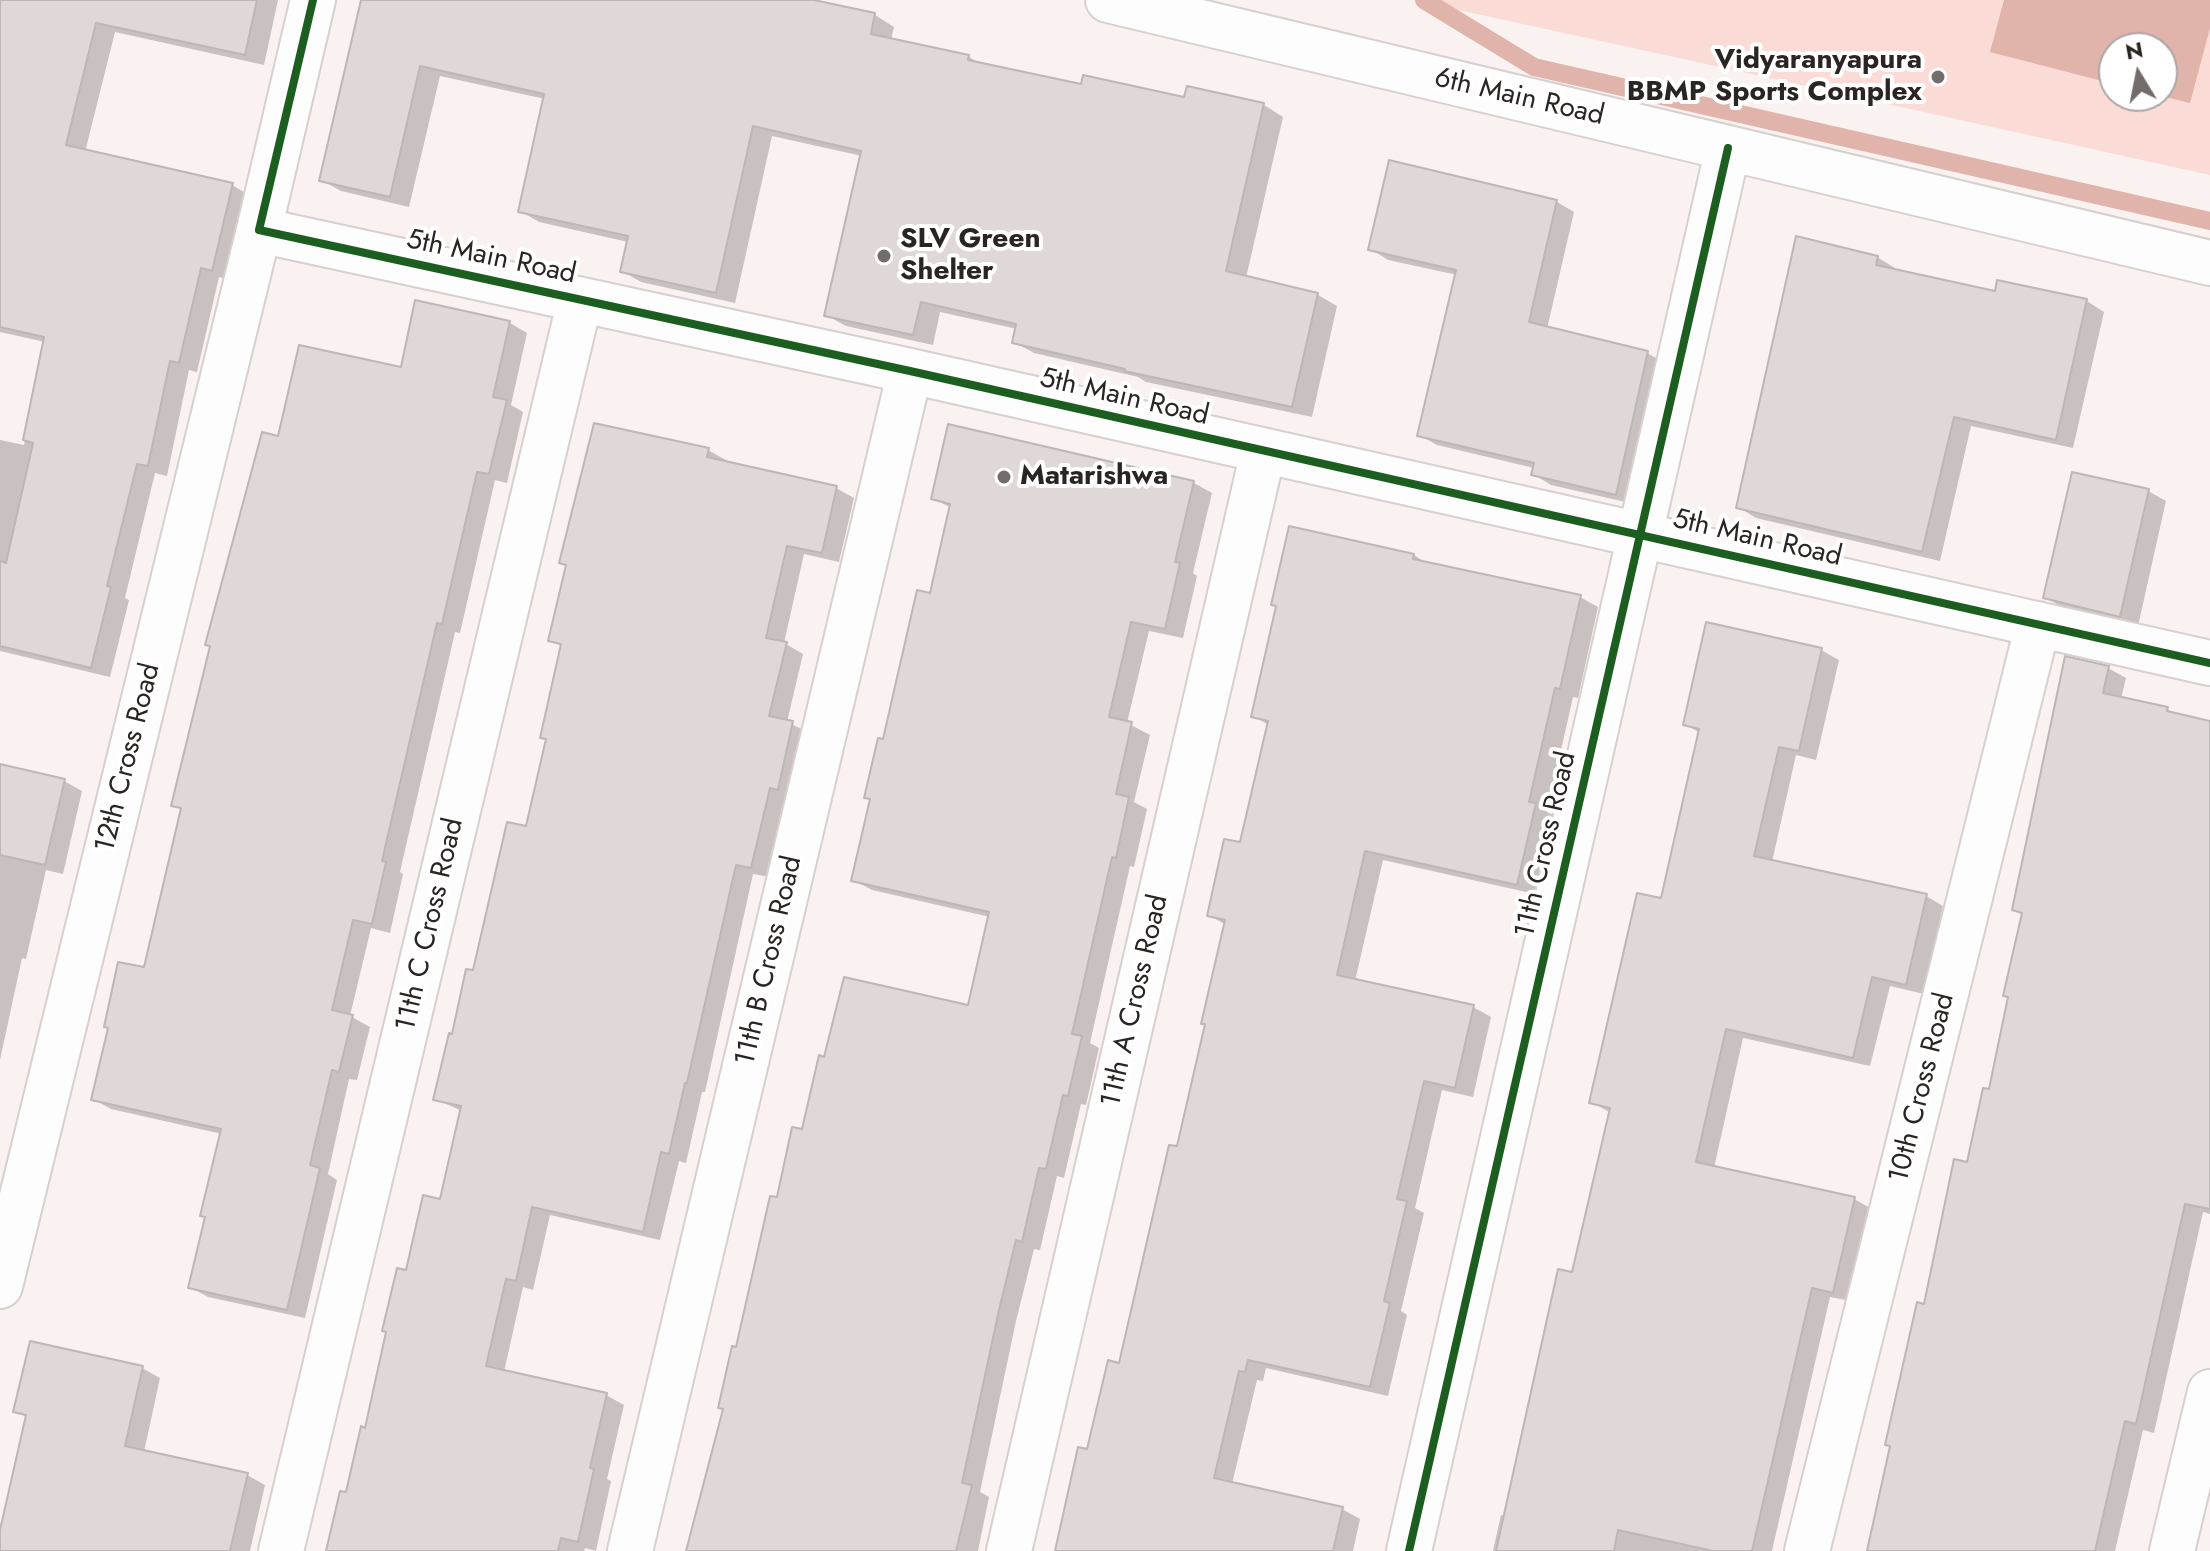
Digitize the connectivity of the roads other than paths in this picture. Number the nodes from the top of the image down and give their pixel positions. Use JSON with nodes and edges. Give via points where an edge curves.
{"nodes":[{"id":1,"x":313,"y":0,"type":"edge"},
{"id":2,"x":1108,"y":0,"type":"edge"},
{"id":3,"x":1728,"y":148,"type":"junction"},
{"id":4,"x":259,"y":230,"type":"junction"},
{"id":5,"x":2210,"y":263,"type":"edge"},
{"id":6,"x":580,"y":300,"type":"junction"},
{"id":7,"x":910,"y":371,"type":"junction"},
{"id":8,"x":1263,"y":452,"type":"junction"},
{"id":9,"x":1640,"y":536,"type":"junction"},
{"id":10,"x":2038,"y":624,"type":"junction"},
{"id":11,"x":2210,"y":663,"type":"edge"},
{"id":12,"x":0,"y":1286,"type":"edge"},
{"id":13,"x":2210,"y":1392,"type":"edge"},
{"id":14,"x":281,"y":1551,"type":"edge"},
{"id":15,"x":630,"y":1551,"type":"edge"},
{"id":16,"x":1009,"y":1551,"type":"edge"},
{"id":17,"x":1409,"y":1551,"type":"edge"},
{"id":18,"x":1807,"y":1551,"type":"edge"},
{"id":19,"x":2172,"y":1551,"type":"edge"}],
"edges":[{"from":1,"to":4,"type":"street"},
{"from":2,"to":3,"type":"street","name":"6th Main Road"},
{"from":3,"to":5,"type":"street","name":"6th Main Road"},
{"from":3,"to":9,"type":"street","name":"11th Cross Road"},
{"from":4,"to":6,"type":"street","name":"5th Main Road"},
{"from":4,"to":12,"type":"street","name":"12th Cross Road"},
{"from":6,"to":7,"type":"street","name":"5th Main Road"},
{"from":6,"to":14,"type":"street","name":"11th C Cross Road"},
{"from":7,"to":8,"type":"street","name":"5th Main Road"},
{"from":7,"to":15,"type":"street","name":"11th B Cross Road"},
{"from":8,"to":9,"type":"street","name":"5th Main Road"},
{"from":8,"to":16,"type":"street","name":"11th A Cross Road"},
{"from":9,"to":10,"type":"street","name":"5th Main Road"},
{"from":9,"to":17,"type":"street","name":"11th Cross Road"},
{"from":10,"to":11,"type":"street","name":"5th Main Road"},
{"from":10,"to":18,"type":"street","name":"10th Cross Road"},
{"from":13,"to":19,"type":"street"}]}
